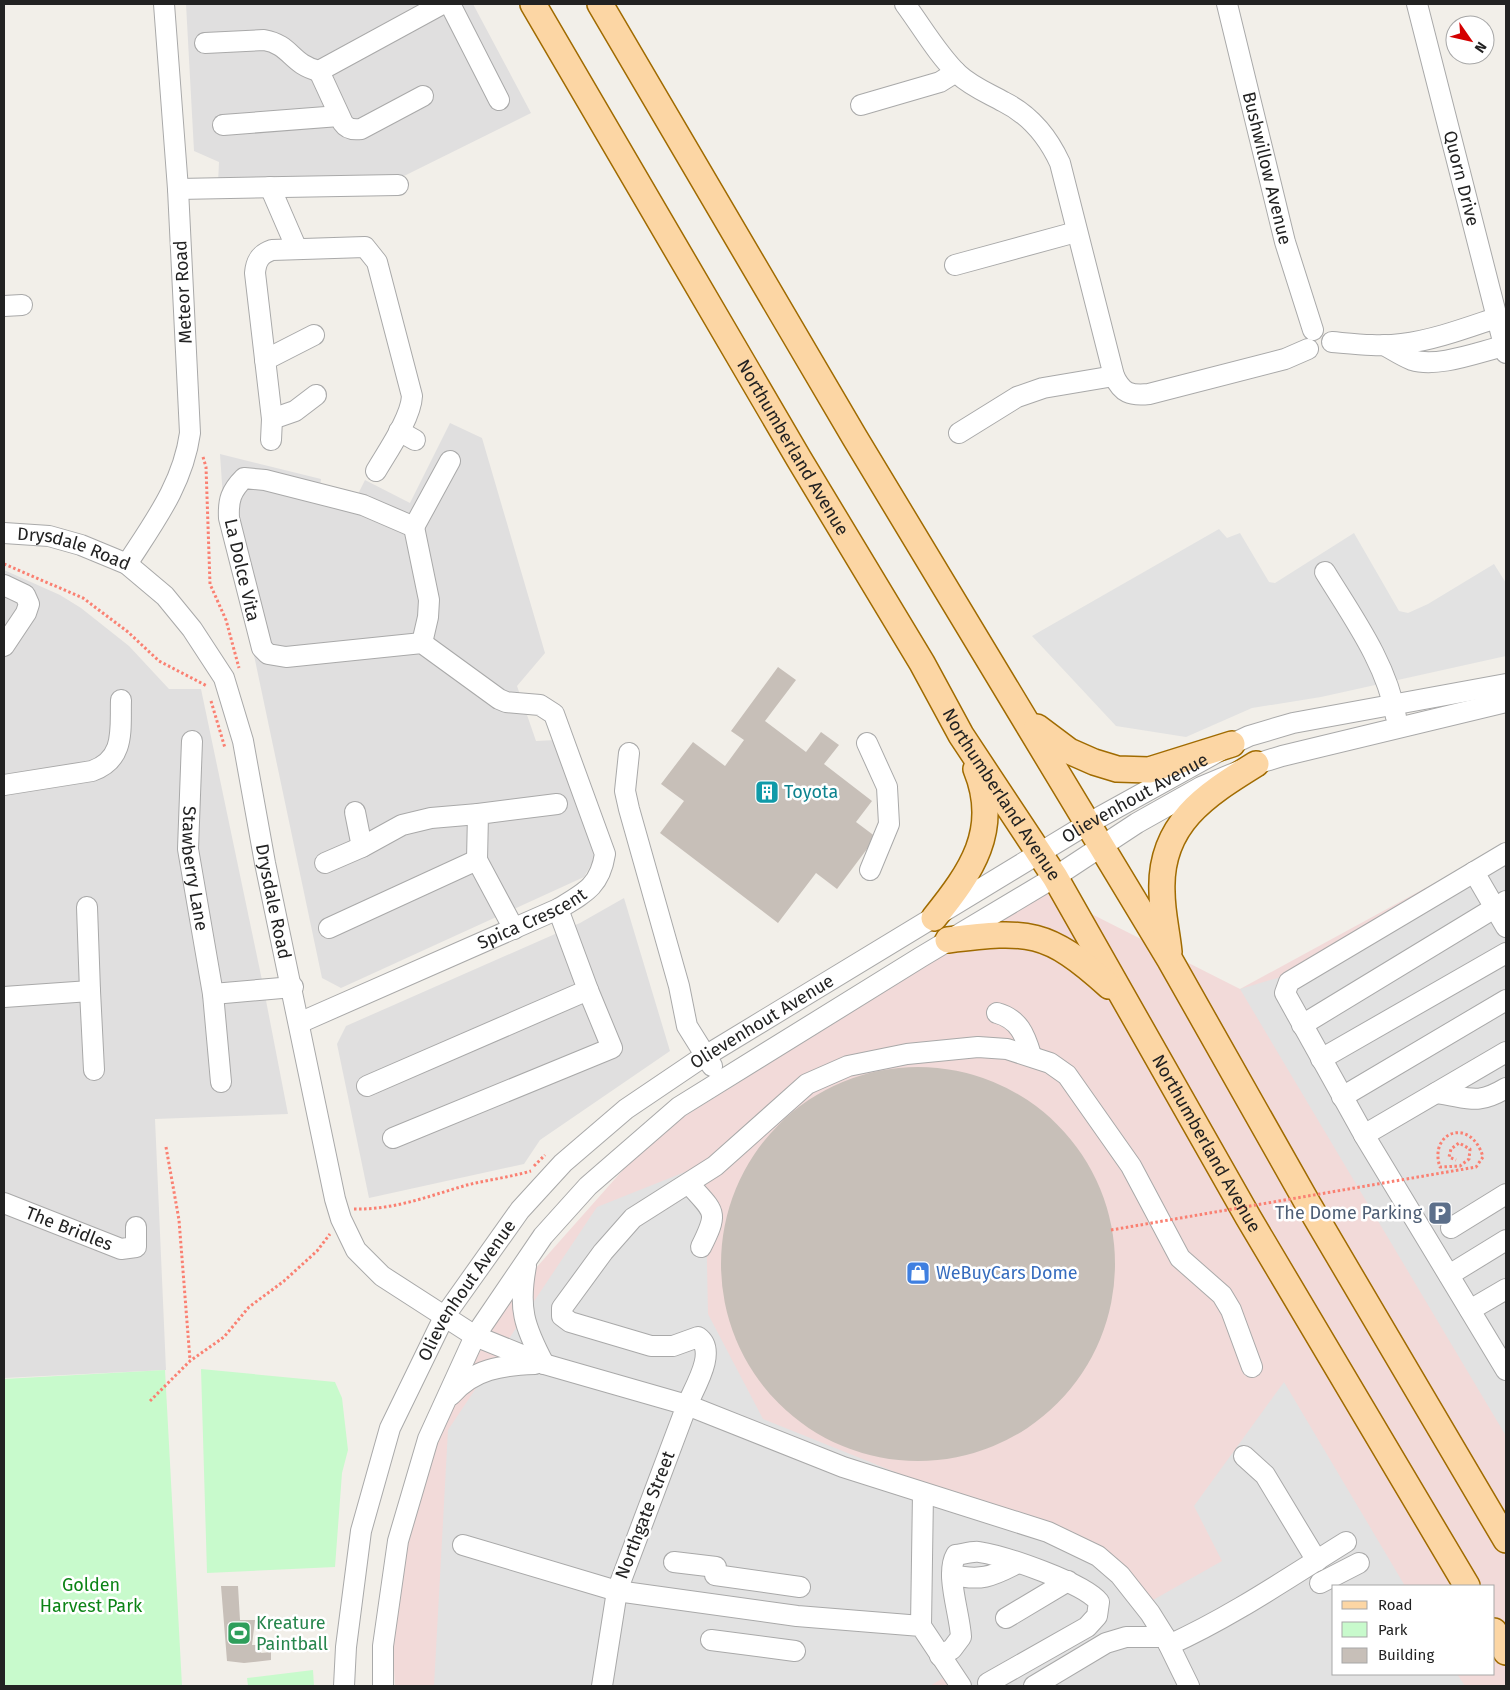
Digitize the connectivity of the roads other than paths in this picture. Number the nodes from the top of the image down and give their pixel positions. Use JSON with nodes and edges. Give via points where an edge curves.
{"nodes":[{"id":1,"x":164,"y":4,"type":"edge"},
{"id":2,"x":442,"y":4,"type":"edge"},
{"id":3,"x":450,"y":4,"type":"edge"},
{"id":4,"x":533,"y":4,"type":"edge"},
{"id":5,"x":600,"y":4,"type":"edge"},
{"id":6,"x":905,"y":4,"type":"edge"},
{"id":7,"x":1227,"y":4,"type":"edge"},
{"id":8,"x":1417,"y":4,"type":"edge"},
{"id":9,"x":205,"y":42,"type":"dead end"},
{"id":10,"x":320,"y":71,"type":"junction"},
{"id":11,"x":956,"y":72,"type":"junction"},
{"id":12,"x":423,"y":96,"type":"dead end"},
{"id":13,"x":499,"y":100,"type":"dead end"},
{"id":14,"x":861,"y":105,"type":"dead end"},
{"id":15,"x":338,"y":116,"type":"junction"},
{"id":16,"x":223,"y":125,"type":"dead end"},
{"id":17,"x":398,"y":185,"type":"dead end"},
{"id":18,"x":270,"y":187,"type":"junction"},
{"id":19,"x":178,"y":189,"type":"junction"},
{"id":20,"x":1076,"y":232,"type":"junction"},
{"id":21,"x":296,"y":248,"type":"junction"},
{"id":22,"x":955,"y":266,"type":"dead end"},
{"id":23,"x":1496,"y":318,"type":"junction"},
{"id":24,"x":314,"y":335,"type":"dead end"},
{"id":25,"x":1311,"y":339,"type":"junction"},
{"id":26,"x":1384,"y":345,"type":"junction"},
{"id":27,"x":1505,"y":349,"type":"edge"},
{"id":28,"x":265,"y":360,"type":"junction"},
{"id":29,"x":1114,"y":376,"type":"junction"},
{"id":30,"x":316,"y":395,"type":"dead end"},
{"id":31,"x":272,"y":419,"type":"junction"},
{"id":32,"x":959,"y":433,"type":"dead end"},
{"id":33,"x":271,"y":440,"type":"dead end"},
{"id":34,"x":450,"y":461,"type":"dead end"},
{"id":35,"x":376,"y":471,"type":"dead end"},
{"id":36,"x":414,"y":527,"type":"junction"},
{"id":37,"x":4,"y":533,"type":"edge"},
{"id":38,"x":127,"y":564,"type":"junction"},
{"id":39,"x":1325,"y":572,"type":"dead end"},
{"id":40,"x":4,"y":584,"type":"edge"},
{"id":41,"x":422,"y":643,"type":"junction"},
{"id":42,"x":4,"y":646,"type":"edge"},
{"id":43,"x":1506,"y":684,"type":"edge"},
{"id":44,"x":121,"y":700,"type":"dead end"},
{"id":45,"x":1506,"y":702,"type":"edge"},
{"id":46,"x":1394,"y":704,"type":"junction"},
{"id":47,"x":1027,"y":719,"type":"junction"},
{"id":48,"x":1398,"y":729,"type":"junction"},
{"id":49,"x":961,"y":735,"type":"junction"},
{"id":50,"x":192,"y":741,"type":"dead end"},
{"id":51,"x":867,"y":743,"type":"dead end"},
{"id":52,"x":1232,"y":744,"type":"junction"},
{"id":53,"x":629,"y":753,"type":"dead end"},
{"id":54,"x":1256,"y":764,"type":"junction"},
{"id":55,"x":4,"y":785,"type":"edge"},
{"id":56,"x":557,"y":804,"type":"dead end"},
{"id":57,"x":355,"y":812,"type":"dead end"},
{"id":58,"x":478,"y":814,"type":"junction"},
{"id":59,"x":1089,"y":823,"type":"junction"},
{"id":60,"x":1102,"y":846,"type":"junction"},
{"id":61,"x":362,"y":847,"type":"junction"},
{"id":62,"x":1040,"y":853,"type":"junction"},
{"id":63,"x":1506,"y":853,"type":"edge"},
{"id":64,"x":477,"y":860,"type":"junction"},
{"id":65,"x":325,"y":863,"type":"dead end"},
{"id":66,"x":870,"y":870,"type":"dead end"},
{"id":67,"x":1474,"y":872,"type":"junction"},
{"id":68,"x":1055,"y":877,"type":"junction"},
{"id":69,"x":1500,"y":904,"type":"edge"},
{"id":70,"x":87,"y":906,"type":"dead end"},
{"id":71,"x":558,"y":909,"type":"junction"},
{"id":72,"x":934,"y":918,"type":"junction"},
{"id":73,"x":1506,"y":927,"type":"edge"},
{"id":74,"x":329,"y":928,"type":"dead end"},
{"id":75,"x":514,"y":929,"type":"junction"},
{"id":76,"x":948,"y":940,"type":"junction"},
{"id":77,"x":1506,"y":953,"type":"edge"},
{"id":78,"x":1170,"y":960,"type":"junction"},
{"id":79,"x":292,"y":987,"type":"junction"},
{"id":80,"x":588,"y":990,"type":"junction"},
{"id":81,"x":90,"y":991,"type":"junction"},
{"id":82,"x":213,"y":994,"type":"junction"},
{"id":83,"x":4,"y":997,"type":"edge"},
{"id":84,"x":1124,"y":1000,"type":"junction"},
{"id":85,"x":1506,"y":1000,"type":"edge"},
{"id":86,"x":997,"y":1013,"type":"dead end"},
{"id":87,"x":299,"y":1023,"type":"junction"},
{"id":88,"x":1302,"y":1025,"type":"junction"},
{"id":89,"x":1506,"y":1052,"type":"edge"},
{"id":90,"x":706,"y":1055,"type":"junction"},
{"id":91,"x":1031,"y":1055,"type":"junction"},
{"id":92,"x":1321,"y":1059,"type":"junction"},
{"id":93,"x":94,"y":1070,"type":"dead end"},
{"id":94,"x":720,"y":1081,"type":"junction"},
{"id":95,"x":220,"y":1082,"type":"dead end"},
{"id":96,"x":367,"y":1086,"type":"dead end"},
{"id":97,"x":1506,"y":1088,"type":"edge"},
{"id":98,"x":1436,"y":1093,"type":"junction"},
{"id":99,"x":1342,"y":1097,"type":"junction"},
{"id":100,"x":1364,"y":1135,"type":"junction"},
{"id":101,"x":393,"y":1138,"type":"dead end"},
{"id":102,"x":689,"y":1184,"type":"junction"},
{"id":103,"x":1506,"y":1194,"type":"edge"},
{"id":104,"x":4,"y":1203,"type":"edge"},
{"id":105,"x":136,"y":1227,"type":"dead end"},
{"id":106,"x":1450,"y":1228,"type":"dead end"},
{"id":107,"x":1506,"y":1240,"type":"edge"},
{"id":108,"x":701,"y":1247,"type":"dead end"},
{"id":109,"x":528,"y":1258,"type":"junction"},
{"id":110,"x":1449,"y":1275,"type":"junction"},
{"id":111,"x":1506,"y":1289,"type":"edge"},
{"id":112,"x":1470,"y":1310,"type":"junction"},
{"id":113,"x":444,"y":1317,"type":"junction"},
{"id":114,"x":475,"y":1336,"type":"junction"},
{"id":115,"x":1498,"y":1338,"type":"edge"},
{"id":116,"x":544,"y":1364,"type":"junction"},
{"id":117,"x":1252,"y":1366,"type":"dead end"},
{"id":118,"x":1506,"y":1370,"type":"edge"},
{"id":119,"x":445,"y":1402,"type":"junction"},
{"id":120,"x":687,"y":1405,"type":"junction"},
{"id":121,"x":1244,"y":1456,"type":"dead end"},
{"id":122,"x":923,"y":1493,"type":"junction"},
{"id":123,"x":1506,"y":1540,"type":"edge"},
{"id":124,"x":1346,"y":1542,"type":"dead end"},
{"id":125,"x":463,"y":1545,"type":"dead end"},
{"id":126,"x":1317,"y":1561,"type":"junction"},
{"id":127,"x":674,"y":1562,"type":"dead end"},
{"id":128,"x":1359,"y":1563,"type":"dead end"},
{"id":129,"x":1016,"y":1564,"type":"junction"},
{"id":130,"x":952,"y":1575,"type":"junction"},
{"id":131,"x":1068,"y":1581,"type":"junction"},
{"id":132,"x":1320,"y":1583,"type":"dead end"},
{"id":133,"x":1466,"y":1585,"type":"edge"},
{"id":134,"x":800,"y":1588,"type":"dead end"},
{"id":135,"x":617,"y":1591,"type":"junction"},
{"id":136,"x":1006,"y":1618,"type":"dead end"},
{"id":137,"x":921,"y":1626,"type":"junction"},
{"id":138,"x":1495,"y":1633,"type":"edge"},
{"id":139,"x":711,"y":1640,"type":"dead end"},
{"id":140,"x":1167,"y":1641,"type":"junction"},
{"id":141,"x":795,"y":1651,"type":"dead end"},
{"id":142,"x":1506,"y":1652,"type":"edge"},
{"id":143,"x":940,"y":1656,"type":"junction"},
{"id":144,"x":988,"y":1683,"type":"dead end"},
{"id":145,"x":344,"y":1686,"type":"edge"},
{"id":146,"x":383,"y":1686,"type":"edge"},
{"id":147,"x":602,"y":1686,"type":"edge"},
{"id":148,"x":961,"y":1686,"type":"edge"},
{"id":149,"x":1034,"y":1686,"type":"edge"},
{"id":150,"x":1189,"y":1686,"type":"edge"}],
"edges":[{"from":1,"to":19,"type":"street","name":"Meteor Road"},
{"from":2,"to":10,"type":"street"},
{"from":3,"to":13,"type":"street"},
{"from":4,"to":49,"type":"main road","name":"Northumberland Avenue","via":[[922,663]]},
{"from":5,"to":47,"type":"main road","via":[[855,438]]},
{"from":6,"to":11,"type":"street"},
{"from":7,"to":25,"type":"street","name":"Bushwillow Avenue"},
{"from":8,"to":23,"type":"street","name":"Quorn Drive"},
{"from":9,"to":10,"type":"street","via":[[273,42],[285,47],[295,61]]},
{"from":10,"to":15,"type":"street"},
{"from":11,"to":14,"type":"street","via":[[940,82]]},
{"from":11,"to":20,"type":"street","via":[[980,91],[1026,116],[1042,133],[1060,163]]},
{"from":12,"to":15,"type":"street","via":[[361,129],[345,126]]},
{"from":15,"to":16,"type":"street"},
{"from":17,"to":18,"type":"street"},
{"from":18,"to":19,"type":"street"},
{"from":18,"to":21,"type":"street"},
{"from":19,"to":38,"type":"street","name":"Meteor Road","via":[[189,403],[188,450],[171,496]]},
{"from":20,"to":22,"type":"street"},
{"from":20,"to":29,"type":"street"},
{"from":21,"to":28,"type":"street","via":[[266,252],[256,263]]},
{"from":21,"to":35,"type":"street","via":[[365,247],[378,262],[412,402],[407,435]]},
{"from":23,"to":26,"type":"street","via":[[1422,341]]},
{"from":23,"to":27,"type":"street","name":"Quorn Drive"},
{"from":24,"to":28,"type":"street"},
{"from":25,"to":26,"type":"street","via":[[1314,354],[1329,350],[1332,342]]},
{"from":25,"to":29,"type":"street","via":[[1284,359],[1148,394],[1127,394],[1120,389]]},
{"from":26,"to":27,"type":"street","via":[[1412,360],[1425,362]]},
{"from":28,"to":31,"type":"street"},
{"from":29,"to":32,"type":"street","via":[[1043,388],[1017,397]]},
{"from":30,"to":31,"type":"street","via":[[295,411]]},
{"from":31,"to":33,"type":"street"},
{"from":34,"to":36,"type":"street"},
{"from":36,"to":41,"type":"street","via":[[429,600]]},
{"from":36,"to":41,"type":"street","name":"La Dolce Vita","via":[[363,505],[255,478],[244,478],[228,502],[259,642],[268,654],[286,658]]},
{"from":37,"to":38,"type":"street","name":"Drysdale Road","via":[[49,536]]},
{"from":38,"to":79,"type":"street","name":"Drysdale Road","via":[[165,596],[192,629],[224,678],[243,741]]},
{"from":39,"to":46,"type":"street","via":[[1364,636]]},
{"from":40,"to":42,"type":"street","via":[[25,595],[29,604]]},
{"from":41,"to":71,"type":"street","name":"Spica Crescent","via":[[499,699],[540,704],[554,714],[605,854],[596,882],[585,893]]},
{"from":43,"to":46,"type":"street","name":"Olievenhout Avenue"},
{"from":44,"to":55,"type":"street","via":[[118,745],[104,767]]},
{"from":45,"to":48,"type":"street","name":"Olievenhout Avenue"},
{"from":46,"to":48,"type":"street"},
{"from":46,"to":52,"type":"street","name":"Olievenhout Avenue","via":[[1293,723]]},
{"from":47,"to":52,"type":"main road","via":[[1069,751],[1117,769],[1149,770]]},
{"from":47,"to":59,"type":"main road"},
{"from":48,"to":54,"type":"street","name":"Olievenhout Avenue"},
{"from":49,"to":62,"type":"main road","name":"Northumberland Avenue"},
{"from":49,"to":72,"type":"main road","via":[[983,791],[984,837],[962,884]]},
{"from":50,"to":82,"type":"street","name":"Stawberry Lane","via":[[188,849]]},
{"from":51,"to":66,"type":"street","via":[[888,787],[889,824]]},
{"from":52,"to":59,"type":"street","name":"Olievenhout Avenue"},
{"from":53,"to":90,"type":"street","via":[[625,778],[628,809],[684,1016]]},
{"from":54,"to":60,"type":"street","name":"Olievenhout Avenue","via":[[1201,788]]},
{"from":54,"to":78,"type":"main road","via":[[1209,793],[1190,811],[1173,839],[1162,875]]},
{"from":56,"to":58,"type":"street"},
{"from":57,"to":61,"type":"street"},
{"from":58,"to":61,"type":"street","via":[[416,820]]},
{"from":58,"to":64,"type":"street"},
{"from":59,"to":60,"type":"main road"},
{"from":59,"to":62,"type":"street","name":"Olievenhout Avenue"},
{"from":60,"to":68,"type":"street","name":"Olievenhout Avenue"},
{"from":60,"to":78,"type":"main road"},
{"from":61,"to":65,"type":"street"},
{"from":62,"to":68,"type":"main road","name":"Northumberland Avenue"},
{"from":62,"to":72,"type":"street","name":"Olievenhout Avenue"},
{"from":63,"to":67,"type":"street"},
{"from":64,"to":74,"type":"street"},
{"from":64,"to":75,"type":"street"},
{"from":67,"to":69,"type":"street"},
{"from":67,"to":88,"type":"street","via":[[1289,982],[1285,993]]},
{"from":68,"to":76,"type":"street","name":"Olievenhout Avenue"},
{"from":68,"to":84,"type":"main road","name":"Northumberland Avenue"},
{"from":69,"to":73,"type":"street"},
{"from":69,"to":88,"type":"street"},
{"from":70,"to":81,"type":"street"},
{"from":71,"to":75,"type":"street","name":"Spica Crescent"},
{"from":71,"to":80,"type":"street"},
{"from":72,"to":90,"type":"street","name":"Olievenhout Avenue"},
{"from":75,"to":87,"type":"street","name":"Spica Crescent"},
{"from":76,"to":84,"type":"main road","via":[[1010,933],[1050,942],[1072,953]]},
{"from":76,"to":94,"type":"street","name":"Olievenhout Avenue"},
{"from":77,"to":92,"type":"street"},
{"from":78,"to":123,"type":"main road","via":[[1313,1213]]},
{"from":79,"to":82,"type":"street"},
{"from":79,"to":87,"type":"street","name":"Drysdale Road"},
{"from":80,"to":96,"type":"street"},
{"from":80,"to":101,"type":"street","via":[[612,1048]]},
{"from":81,"to":83,"type":"street"},
{"from":81,"to":93,"type":"street"},
{"from":82,"to":95,"type":"street","name":"Stawberry Lane"},
{"from":84,"to":133,"type":"main road","name":"Northumberland Avenue","via":[[1248,1217]]},
{"from":85,"to":99,"type":"street"},
{"from":86,"to":91,"type":"street","via":[[1021,1028]]},
{"from":87,"to":113,"type":"street","name":"Drysdale Road","via":[[356,1250],[382,1276]]},
{"from":88,"to":92,"type":"street"},
{"from":89,"to":98,"type":"street"},
{"from":90,"to":94,"type":"street"},
{"from":90,"to":113,"type":"street","name":"Olievenhout Avenue","via":[[626,1109],[563,1163],[520,1210]]},
{"from":91,"to":102,"type":"street","via":[[1007,1049],[968,1048],[907,1054],[848,1066],[807,1084],[715,1166]]},
{"from":91,"to":117,"type":"street","via":[[1050,1063],[1067,1076],[1098,1116],[1131,1166],[1180,1258],[1222,1295]]},
{"from":92,"to":99,"type":"street"},
{"from":94,"to":109,"type":"street","name":"Olievenhout Avenue","via":[[679,1107],[588,1186],[542,1236]]},
{"from":97,"to":98,"type":"street","via":[[1481,1100]]},
{"from":98,"to":100,"type":"street"},
{"from":99,"to":100,"type":"street"},
{"from":100,"to":110,"type":"street"},
{"from":102,"to":108,"type":"street","via":[[713,1215]]},
{"from":102,"to":120,"type":"street","name":"Northgate Street","via":[[633,1218],[603,1252],[563,1305],[562,1312],[570,1322],[651,1346],[673,1346],[698,1337],[706,1344],[706,1357]]},
{"from":103,"to":106,"type":"street"},
{"from":104,"to":105,"type":"street","name":"The Bridles","via":[[137,1255]]},
{"from":107,"to":110,"type":"street"},
{"from":109,"to":114,"type":"street","name":"Olievenhout Avenue"},
{"from":109,"to":116,"type":"street","via":[[521,1291],[522,1312]]},
{"from":110,"to":112,"type":"street"},
{"from":111,"to":112,"type":"street"},
{"from":112,"to":115,"type":"street"},
{"from":113,"to":114,"type":"street","name":"Drysdale Road"},
{"from":113,"to":145,"type":"street","name":"Olievenhout Avenue","via":[[390,1428],[361,1531]]},
{"from":114,"to":116,"type":"street"},
{"from":114,"to":119,"type":"street","name":"Olievenhout Avenue"},
{"from":115,"to":118,"type":"street"},
{"from":116,"to":119,"type":"street","via":[[510,1365],[481,1371],[458,1386]]},
{"from":116,"to":120,"type":"street"},
{"from":119,"to":146,"type":"street","name":"Olievenhout Avenue","via":[[428,1439],[398,1541],[383,1646]]},
{"from":120,"to":122,"type":"street","via":[[788,1447]]},
{"from":120,"to":135,"type":"street","name":"Northgate Street"},
{"from":121,"to":126,"type":"street","via":[[1265,1475]]},
{"from":122,"to":137,"type":"street"},
{"from":122,"to":140,"type":"street","via":[[1048,1532],[1098,1556],[1136,1594]]},
{"from":124,"to":126,"type":"street"},
{"from":125,"to":135,"type":"street"},
{"from":126,"to":140,"type":"street","via":[[1200,1631]]},
{"from":127,"to":134,"type":"street"},
{"from":128,"to":132,"type":"street"},
{"from":129,"to":130,"type":"street","via":[[991,1578],[968,1579]]},
{"from":129,"to":130,"type":"street","via":[[978,1551],[956,1555],[952,1561]]},
{"from":129,"to":131,"type":"street"},
{"from":130,"to":143,"type":"street","via":[[961,1637],[952,1649]]},
{"from":131,"to":136,"type":"street"},
{"from":131,"to":144,"type":"street","via":[[1099,1602],[1097,1616],[1087,1627]]},
{"from":135,"to":137,"type":"street","name":"Northgate Street","via":[[798,1616]]},
{"from":135,"to":147,"type":"street"},
{"from":137,"to":143,"type":"street"},
{"from":138,"to":142,"type":"main road"},
{"from":139,"to":141,"type":"street"},
{"from":140,"to":149,"type":"street","via":[[1126,1637],[1106,1643]]},
{"from":140,"to":150,"type":"street"},
{"from":143,"to":148,"type":"street"}]}
